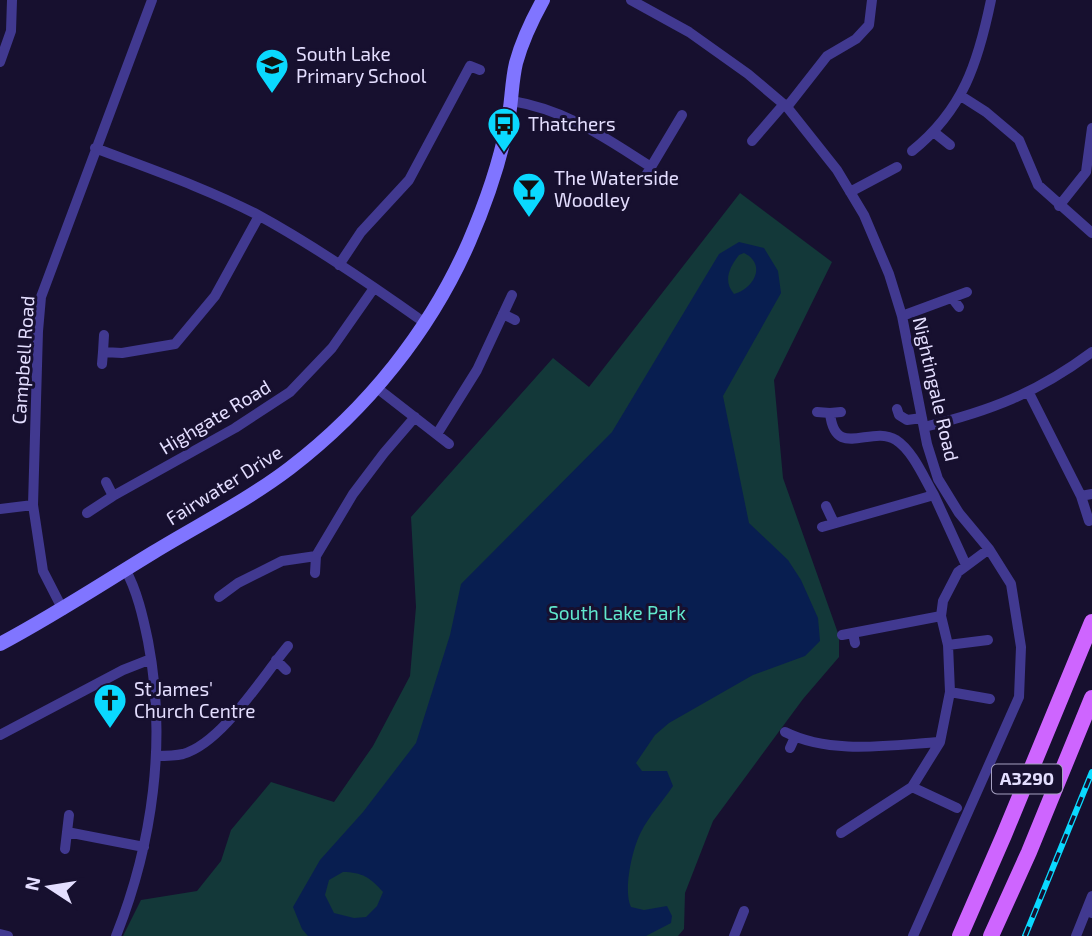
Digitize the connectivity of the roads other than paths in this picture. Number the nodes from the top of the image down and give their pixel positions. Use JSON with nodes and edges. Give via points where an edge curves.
{"nodes":[{"id":1,"x":12,"y":0,"type":"edge"},
{"id":2,"x":152,"y":0,"type":"edge"},
{"id":3,"x":543,"y":0,"type":"edge"},
{"id":4,"x":631,"y":0,"type":"edge"},
{"id":5,"x":872,"y":0,"type":"edge"},
{"id":6,"x":991,"y":0,"type":"edge"},
{"id":7,"x":0,"y":62,"type":"edge"},
{"id":8,"x":480,"y":70,"type":"dead end"},
{"id":9,"x":961,"y":96,"type":"junction"},
{"id":10,"x":512,"y":101,"type":"junction"},
{"id":11,"x":785,"y":106,"type":"junction"},
{"id":12,"x":682,"y":115,"type":"dead end"},
{"id":13,"x":1092,"y":128,"type":"edge"},
{"id":14,"x":935,"y":133,"type":"junction"},
{"id":15,"x":752,"y":141,"type":"dead end"},
{"id":16,"x":950,"y":145,"type":"dead end"},
{"id":17,"x":95,"y":148,"type":"junction"},
{"id":18,"x":912,"y":151,"type":"dead end"},
{"id":19,"x":651,"y":167,"type":"junction"},
{"id":20,"x":897,"y":167,"type":"dead end"},
{"id":21,"x":645,"y":177,"type":"dead end"},
{"id":22,"x":850,"y":192,"type":"junction"},
{"id":23,"x":1059,"y":206,"type":"junction"},
{"id":24,"x":259,"y":216,"type":"junction"},
{"id":25,"x":1092,"y":233,"type":"edge"},
{"id":26,"x":340,"y":265,"type":"junction"},
{"id":27,"x":374,"y":288,"type":"junction"},
{"id":28,"x":967,"y":292,"type":"dead end"},
{"id":29,"x":512,"y":295,"type":"dead end"},
{"id":30,"x":952,"y":298,"type":"junction"},
{"id":31,"x":959,"y":307,"type":"dead end"},
{"id":32,"x":503,"y":314,"type":"junction"},
{"id":33,"x":902,"y":316,"type":"junction"},
{"id":34,"x":515,"y":320,"type":"dead end"},
{"id":35,"x":425,"y":323,"type":"junction"},
{"id":36,"x":104,"y":335,"type":"dead end"},
{"id":37,"x":103,"y":352,"type":"junction"},
{"id":38,"x":1092,"y":352,"type":"edge"},
{"id":39,"x":102,"y":364,"type":"dead end"},
{"id":40,"x":377,"y":388,"type":"junction"},
{"id":41,"x":1029,"y":393,"type":"junction"},
{"id":42,"x":897,"y":409,"type":"dead end"},
{"id":43,"x":817,"y":412,"type":"dead end"},
{"id":44,"x":841,"y":412,"type":"dead end"},
{"id":45,"x":830,"y":413,"type":"junction"},
{"id":46,"x":415,"y":418,"type":"junction"},
{"id":47,"x":923,"y":423,"type":"junction"},
{"id":48,"x":437,"y":434,"type":"junction"},
{"id":49,"x":449,"y":444,"type":"dead end"},
{"id":50,"x":106,"y":482,"type":"dead end"},
{"id":51,"x":934,"y":495,"type":"junction"},
{"id":52,"x":1087,"y":495,"type":"edge"},
{"id":53,"x":113,"y":496,"type":"junction"},
{"id":54,"x":33,"y":505,"type":"junction"},
{"id":55,"x":826,"y":506,"type":"dead end"},
{"id":56,"x":0,"y":509,"type":"edge"},
{"id":57,"x":87,"y":513,"type":"dead end"},
{"id":58,"x":1089,"y":521,"type":"dead end"},
{"id":59,"x":834,"y":523,"type":"junction"},
{"id":60,"x":822,"y":527,"type":"dead end"},
{"id":61,"x":989,"y":549,"type":"junction"},
{"id":62,"x":316,"y":556,"type":"junction"},
{"id":63,"x":966,"y":565,"type":"junction"},
{"id":64,"x":125,"y":569,"type":"junction"},
{"id":65,"x":315,"y":573,"type":"dead end"},
{"id":66,"x":219,"y":597,"type":"dead end"},
{"id":67,"x":63,"y":610,"type":"junction"},
{"id":68,"x":941,"y":616,"type":"junction"},
{"id":69,"x":1092,"y":622,"type":"edge"},
{"id":70,"x":850,"y":637,"type":"dead end"},
{"id":71,"x":988,"y":640,"type":"dead end"},
{"id":72,"x":0,"y":644,"type":"edge"},
{"id":73,"x":948,"y":645,"type":"junction"},
{"id":74,"x":288,"y":646,"type":"dead end"},
{"id":75,"x":152,"y":659,"type":"junction"},
{"id":76,"x":276,"y":660,"type":"junction"},
{"id":77,"x":286,"y":670,"type":"dead end"},
{"id":78,"x":950,"y":692,"type":"junction"},
{"id":79,"x":1092,"y":698,"type":"edge"},
{"id":80,"x":990,"y":699,"type":"dead end"},
{"id":81,"x":0,"y":735,"type":"edge"},
{"id":82,"x":940,"y":742,"type":"junction"},
{"id":83,"x":790,"y":748,"type":"dead end"},
{"id":84,"x":156,"y":756,"type":"junction"},
{"id":85,"x":912,"y":786,"type":"junction"},
{"id":86,"x":957,"y":808,"type":"dead end"},
{"id":87,"x":69,"y":815,"type":"dead end"},
{"id":88,"x":67,"y":832,"type":"junction"},
{"id":89,"x":841,"y":833,"type":"dead end"},
{"id":90,"x":144,"y":847,"type":"junction"},
{"id":91,"x":65,"y":849,"type":"dead end"},
{"id":92,"x":1092,"y":896,"type":"edge"},
{"id":93,"x":744,"y":911,"type":"dead end"},
{"id":94,"x":1089,"y":912,"type":"edge"},
{"id":95,"x":0,"y":934,"type":"edge"},
{"id":96,"x":737,"y":935,"type":"edge"},
{"id":97,"x":8,"y":936,"type":"edge"},
{"id":98,"x":116,"y":936,"type":"edge"},
{"id":99,"x":913,"y":936,"type":"edge"},
{"id":100,"x":960,"y":936,"type":"edge"},
{"id":101,"x":991,"y":936,"type":"edge"},
{"id":102,"x":1076,"y":936,"type":"edge"}],
"edges":[{"from":1,"to":7,"type":"street","via":[[10,31]]},
{"from":2,"to":17,"type":"street","name":"Campbell Road"},
{"from":3,"to":10,"type":"street","name":"Fairwater Drive","via":[[516,64]]},
{"from":4,"to":11,"type":"street","name":"Nightingale Road","via":[[717,50]]},
{"from":5,"to":11,"type":"street","via":[[869,25],[828,56]]},
{"from":6,"to":9,"type":"street","via":[[984,36]]},
{"from":8,"to":26,"type":"street","via":[[470,66],[409,180],[361,232]]},
{"from":9,"to":14,"type":"street"},
{"from":9,"to":23,"type":"street","via":[[1018,140],[1038,185]]},
{"from":10,"to":19,"type":"street","via":[[567,116]]},
{"from":10,"to":35,"type":"street","name":"Fairwater Drive","via":[[475,226]]},
{"from":11,"to":15,"type":"street"},
{"from":11,"to":22,"type":"street","name":"Nightingale Road"},
{"from":12,"to":19,"type":"street"},
{"from":13,"to":23,"type":"street","via":[[1086,172]]},
{"from":14,"to":16,"type":"street"},
{"from":14,"to":18,"type":"street"},
{"from":17,"to":24,"type":"street"},
{"from":17,"to":54,"type":"street","name":"Campbell Road","via":[[41,297]]},
{"from":19,"to":21,"type":"street"},
{"from":20,"to":22,"type":"street"},
{"from":22,"to":33,"type":"street","name":"Nightingale Road","via":[[890,274]]},
{"from":23,"to":25,"type":"street"},
{"from":24,"to":26,"type":"street"},
{"from":24,"to":37,"type":"street","via":[[215,296],[175,344]]},
{"from":26,"to":27,"type":"street"},
{"from":27,"to":35,"type":"street"},
{"from":27,"to":53,"type":"street","name":"Highgate Road","via":[[332,348],[290,392],[235,429]]},
{"from":28,"to":30,"type":"street"},
{"from":29,"to":32,"type":"street"},
{"from":30,"to":31,"type":"street"},
{"from":30,"to":33,"type":"street"},
{"from":32,"to":34,"type":"street"},
{"from":32,"to":48,"type":"street","via":[[477,370]]},
{"from":33,"to":47,"type":"street","name":"Nightingale Road"},
{"from":35,"to":40,"type":"street","name":"Fairwater Drive"},
{"from":36,"to":37,"type":"street"},
{"from":37,"to":39,"type":"street"},
{"from":38,"to":41,"type":"street"},
{"from":40,"to":46,"type":"street"},
{"from":40,"to":64,"type":"street","name":"Fairwater Drive","via":[[289,469]]},
{"from":41,"to":47,"type":"street","via":[[960,419]]},
{"from":41,"to":52,"type":"street"},
{"from":42,"to":47,"type":"street","via":[[907,420]]},
{"from":43,"to":45,"type":"street"},
{"from":44,"to":45,"type":"street"},
{"from":45,"to":51,"type":"street","via":[[837,434],[848,440],[884,435],[896,440]]},
{"from":46,"to":48,"type":"street"},
{"from":46,"to":62,"type":"street","via":[[353,494]]},
{"from":47,"to":61,"type":"street","name":"Nightingale Road","via":[[938,479]]},
{"from":48,"to":49,"type":"street"},
{"from":50,"to":53,"type":"street"},
{"from":51,"to":59,"type":"street"},
{"from":51,"to":63,"type":"street"},
{"from":52,"to":58,"type":"street"},
{"from":53,"to":57,"type":"street","name":"Highgate Road"},
{"from":54,"to":56,"type":"street"},
{"from":54,"to":67,"type":"street","name":"Campbell Road","via":[[43,571]]},
{"from":55,"to":59,"type":"street"},
{"from":59,"to":60,"type":"street"},
{"from":61,"to":63,"type":"street"},
{"from":61,"to":99,"type":"street","name":"Nightingale Road","via":[[1011,584],[1021,647],[1019,697]]},
{"from":62,"to":65,"type":"street"},
{"from":62,"to":66,"type":"street","via":[[282,561]]},
{"from":63,"to":68,"type":"street","via":[[951,582]]},
{"from":64,"to":67,"type":"street","name":"Fairwater Drive"},
{"from":64,"to":75,"type":"street"},
{"from":67,"to":72,"type":"street","name":"Fairwater Drive"},
{"from":68,"to":70,"type":"street"},
{"from":68,"to":73,"type":"street"},
{"from":69,"to":100,"type":"main road","number":"A3290"},
{"from":71,"to":73,"type":"street"},
{"from":73,"to":78,"type":"street"},
{"from":74,"to":76,"type":"street"},
{"from":75,"to":81,"type":"street","via":[[122,670]]},
{"from":75,"to":84,"type":"street"},
{"from":76,"to":77,"type":"street"},
{"from":76,"to":84,"type":"street","via":[[202,745],[185,754]]},
{"from":78,"to":80,"type":"street"},
{"from":78,"to":82,"type":"street"},
{"from":79,"to":101,"type":"main road","number":"A3290"},
{"from":82,"to":83,"type":"street","via":[[838,746],[790,734]]},
{"from":82,"to":85,"type":"street"},
{"from":84,"to":90,"type":"street"},
{"from":85,"to":86,"type":"street"},
{"from":85,"to":89,"type":"street"},
{"from":87,"to":88,"type":"street"},
{"from":88,"to":90,"type":"street"},
{"from":88,"to":91,"type":"street"},
{"from":90,"to":98,"type":"street"},
{"from":92,"to":94,"type":"street"},
{"from":93,"to":96,"type":"street"},
{"from":94,"to":102,"type":"street"},
{"from":95,"to":97,"type":"street"}]}
